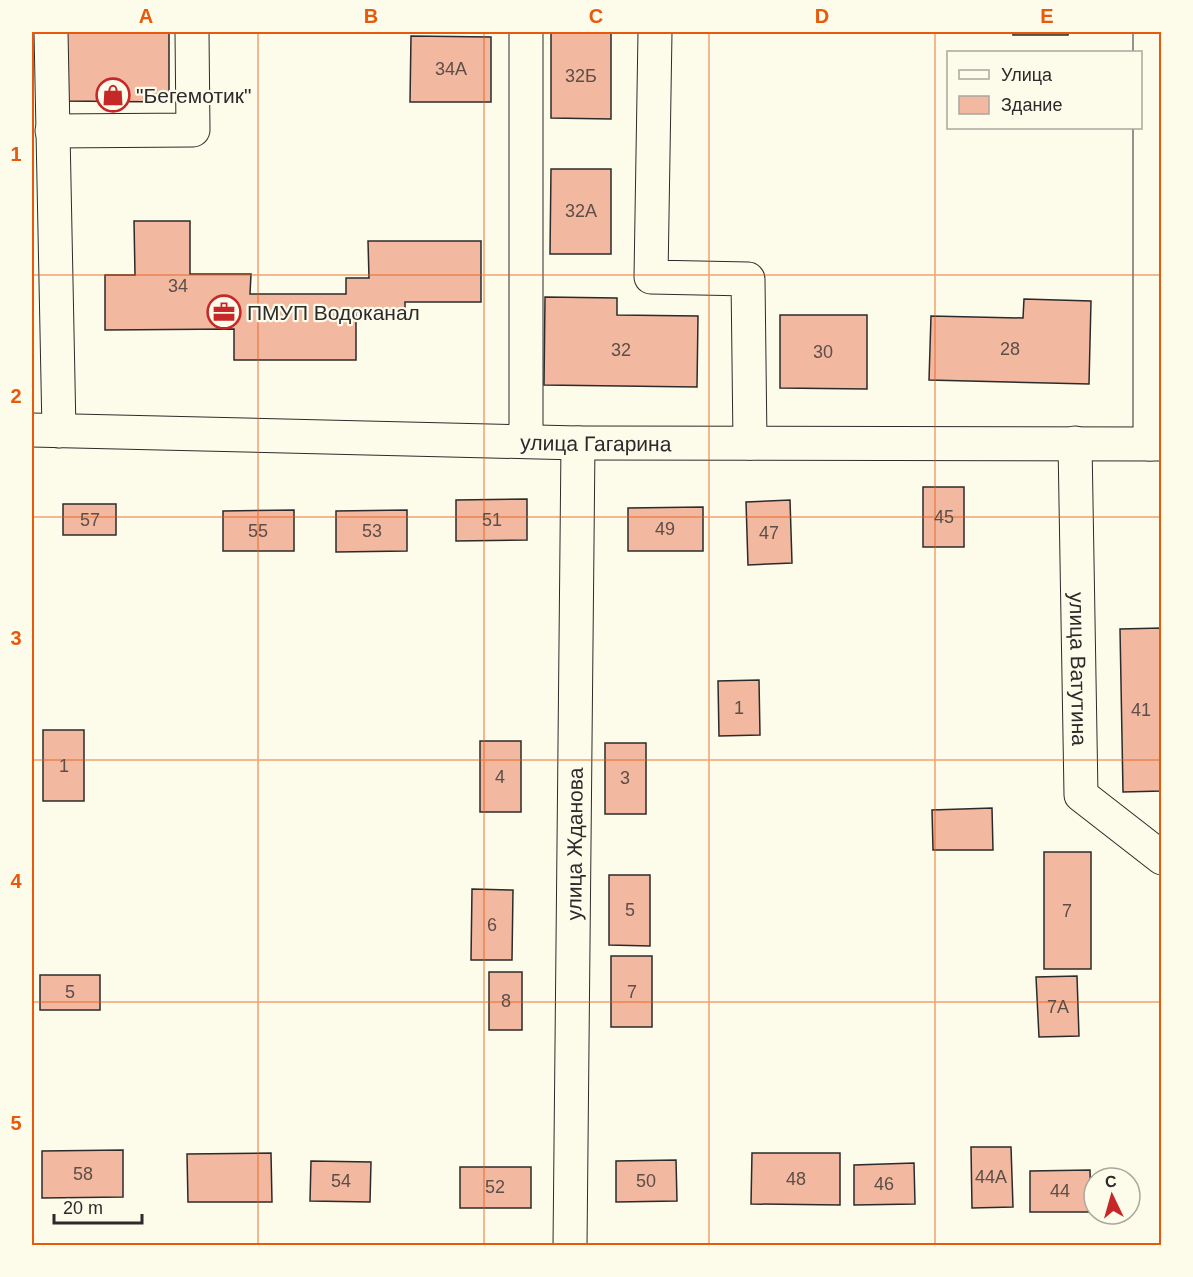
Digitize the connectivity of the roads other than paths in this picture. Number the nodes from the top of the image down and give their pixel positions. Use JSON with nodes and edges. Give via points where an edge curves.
{"nodes":[{"id":1,"x":51,"y":32,"type":"edge"},
{"id":2,"x":192,"y":32,"type":"edge"},
{"id":3,"x":526,"y":32,"type":"edge"},
{"id":4,"x":655,"y":32,"type":"edge"},
{"id":5,"x":1150,"y":32,"type":"edge"},
{"id":6,"x":52,"y":131,"type":"junction"},
{"id":7,"x":43,"y":256,"type":"edge"},
{"id":8,"x":45,"y":430,"type":"edge"},
{"id":9,"x":526,"y":441,"type":"junction"},
{"id":10,"x":579,"y":443,"type":"junction"},
{"id":11,"x":750,"y":443,"type":"junction"},
{"id":12,"x":1075,"y":443,"type":"junction"},
{"id":13,"x":1156,"y":444,"type":"edge"},
{"id":14,"x":1161,"y":858,"type":"edge"},
{"id":15,"x":570,"y":1245,"type":"edge"}],
"edges":[{"from":1,"to":6,"type":"street"},
{"from":2,"to":6,"type":"street","via":[[193,130]]},
{"from":3,"to":9,"type":"street"},
{"from":4,"to":11,"type":"street","via":[[651,277],[748,279]]},
{"from":5,"to":13,"type":"street"},
{"from":6,"to":7,"type":"street"},
{"from":7,"to":8,"type":"street"},
{"from":8,"to":9,"type":"street","name":"улица Гагарина"},
{"from":9,"to":10,"type":"street","name":"улица Гагарина"},
{"from":10,"to":11,"type":"street","name":"улица Гагарина"},
{"from":10,"to":15,"type":"street","name":"улица Жданова"},
{"from":11,"to":12,"type":"street","name":"улица Гагарина"},
{"from":12,"to":13,"type":"street","name":"улица Гагарина"},
{"from":12,"to":14,"type":"street","name":"улица Ватутина","via":[[1082,795]]}]}
